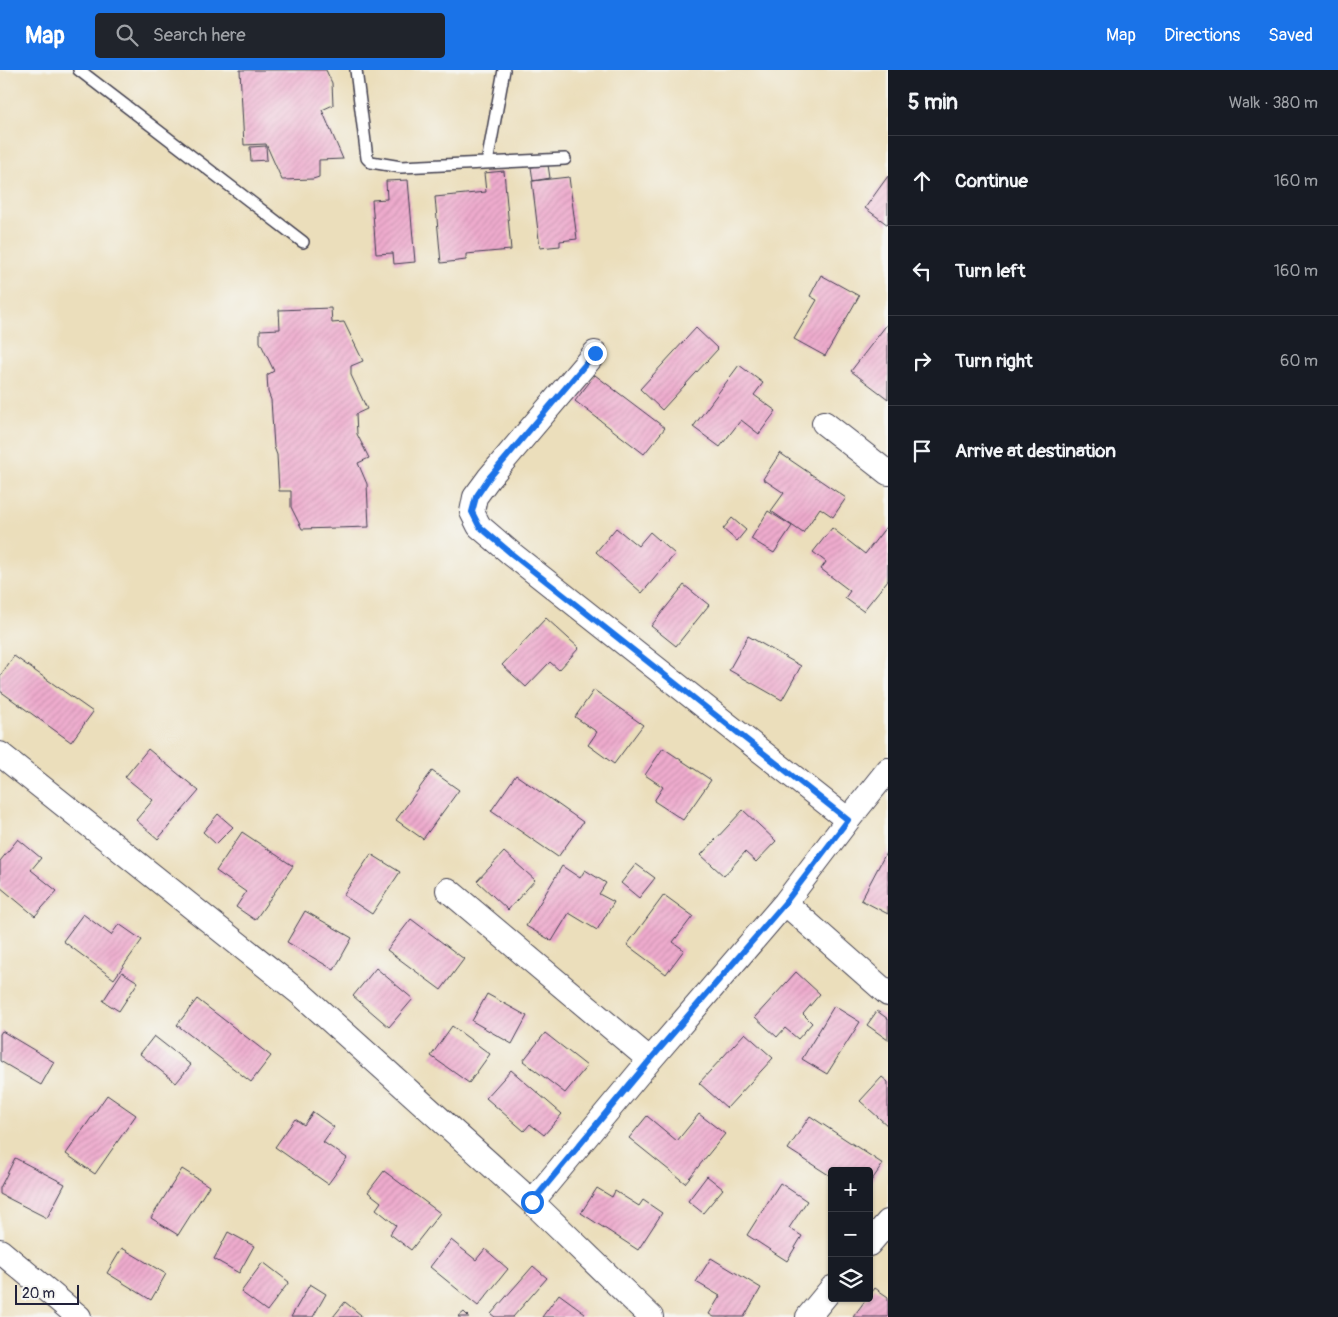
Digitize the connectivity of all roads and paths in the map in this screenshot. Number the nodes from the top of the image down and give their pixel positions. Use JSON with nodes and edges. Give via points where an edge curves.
{"nodes":[{"id":1,"x":79,"y":70,"type":"edge"},
{"id":2,"x":356,"y":70,"type":"edge"},
{"id":3,"x":504,"y":70,"type":"edge"},
{"id":4,"x":565,"y":159,"type":"dead end"},
{"id":5,"x":487,"y":163,"type":"junction"},
{"id":6,"x":303,"y":242,"type":"dead end"},
{"id":7,"x":595,"y":353,"type":"dead end"},
{"id":8,"x":824,"y":423,"type":"dead end"},
{"id":9,"x":888,"y":473,"type":"edge"},
{"id":10,"x":0,"y":754,"type":"edge"},
{"id":11,"x":888,"y":770,"type":"edge"},
{"id":12,"x":848,"y":820,"type":"junction"},
{"id":13,"x":448,"y":890,"type":"dead end"},
{"id":14,"x":785,"y":903,"type":"junction"},
{"id":15,"x":888,"y":994,"type":"edge"},
{"id":16,"x":650,"y":1060,"type":"junction"},
{"id":17,"x":532,"y":1202,"type":"junction"},
{"id":18,"x":888,"y":1223,"type":"edge"},
{"id":19,"x":873,"y":1240,"type":"edge"},
{"id":20,"x":0,"y":1251,"type":"edge"},
{"id":21,"x":828,"y":1293,"type":"edge"},
{"id":22,"x":638,"y":1313,"type":"edge"},
{"id":23,"x":79,"y":1317,"type":"edge"},
{"id":24,"x":808,"y":1317,"type":"edge"}],
"edges":[{"from":1,"to":6,"type":"lane"},
{"from":2,"to":5,"type":"lane","via":[[367,158],[371,162],[401,168]]},
{"from":3,"to":5,"type":"lane"},
{"from":4,"to":5,"type":"lane"},
{"from":7,"to":12,"type":"street","via":[[476,497],[472,512],[479,526]]},
{"from":8,"to":9,"type":"street"},
{"from":10,"to":17,"type":"street","via":[[301,994]]},
{"from":11,"to":12,"type":"street"},
{"from":12,"to":14,"type":"street"},
{"from":13,"to":16,"type":"street"},
{"from":14,"to":15,"type":"street"},
{"from":14,"to":16,"type":"street"},
{"from":16,"to":17,"type":"street"},
{"from":17,"to":22,"type":"street"},
{"from":18,"to":19,"type":"street"},
{"from":20,"to":23,"type":"street"},
{"from":21,"to":24,"type":"street"}]}
